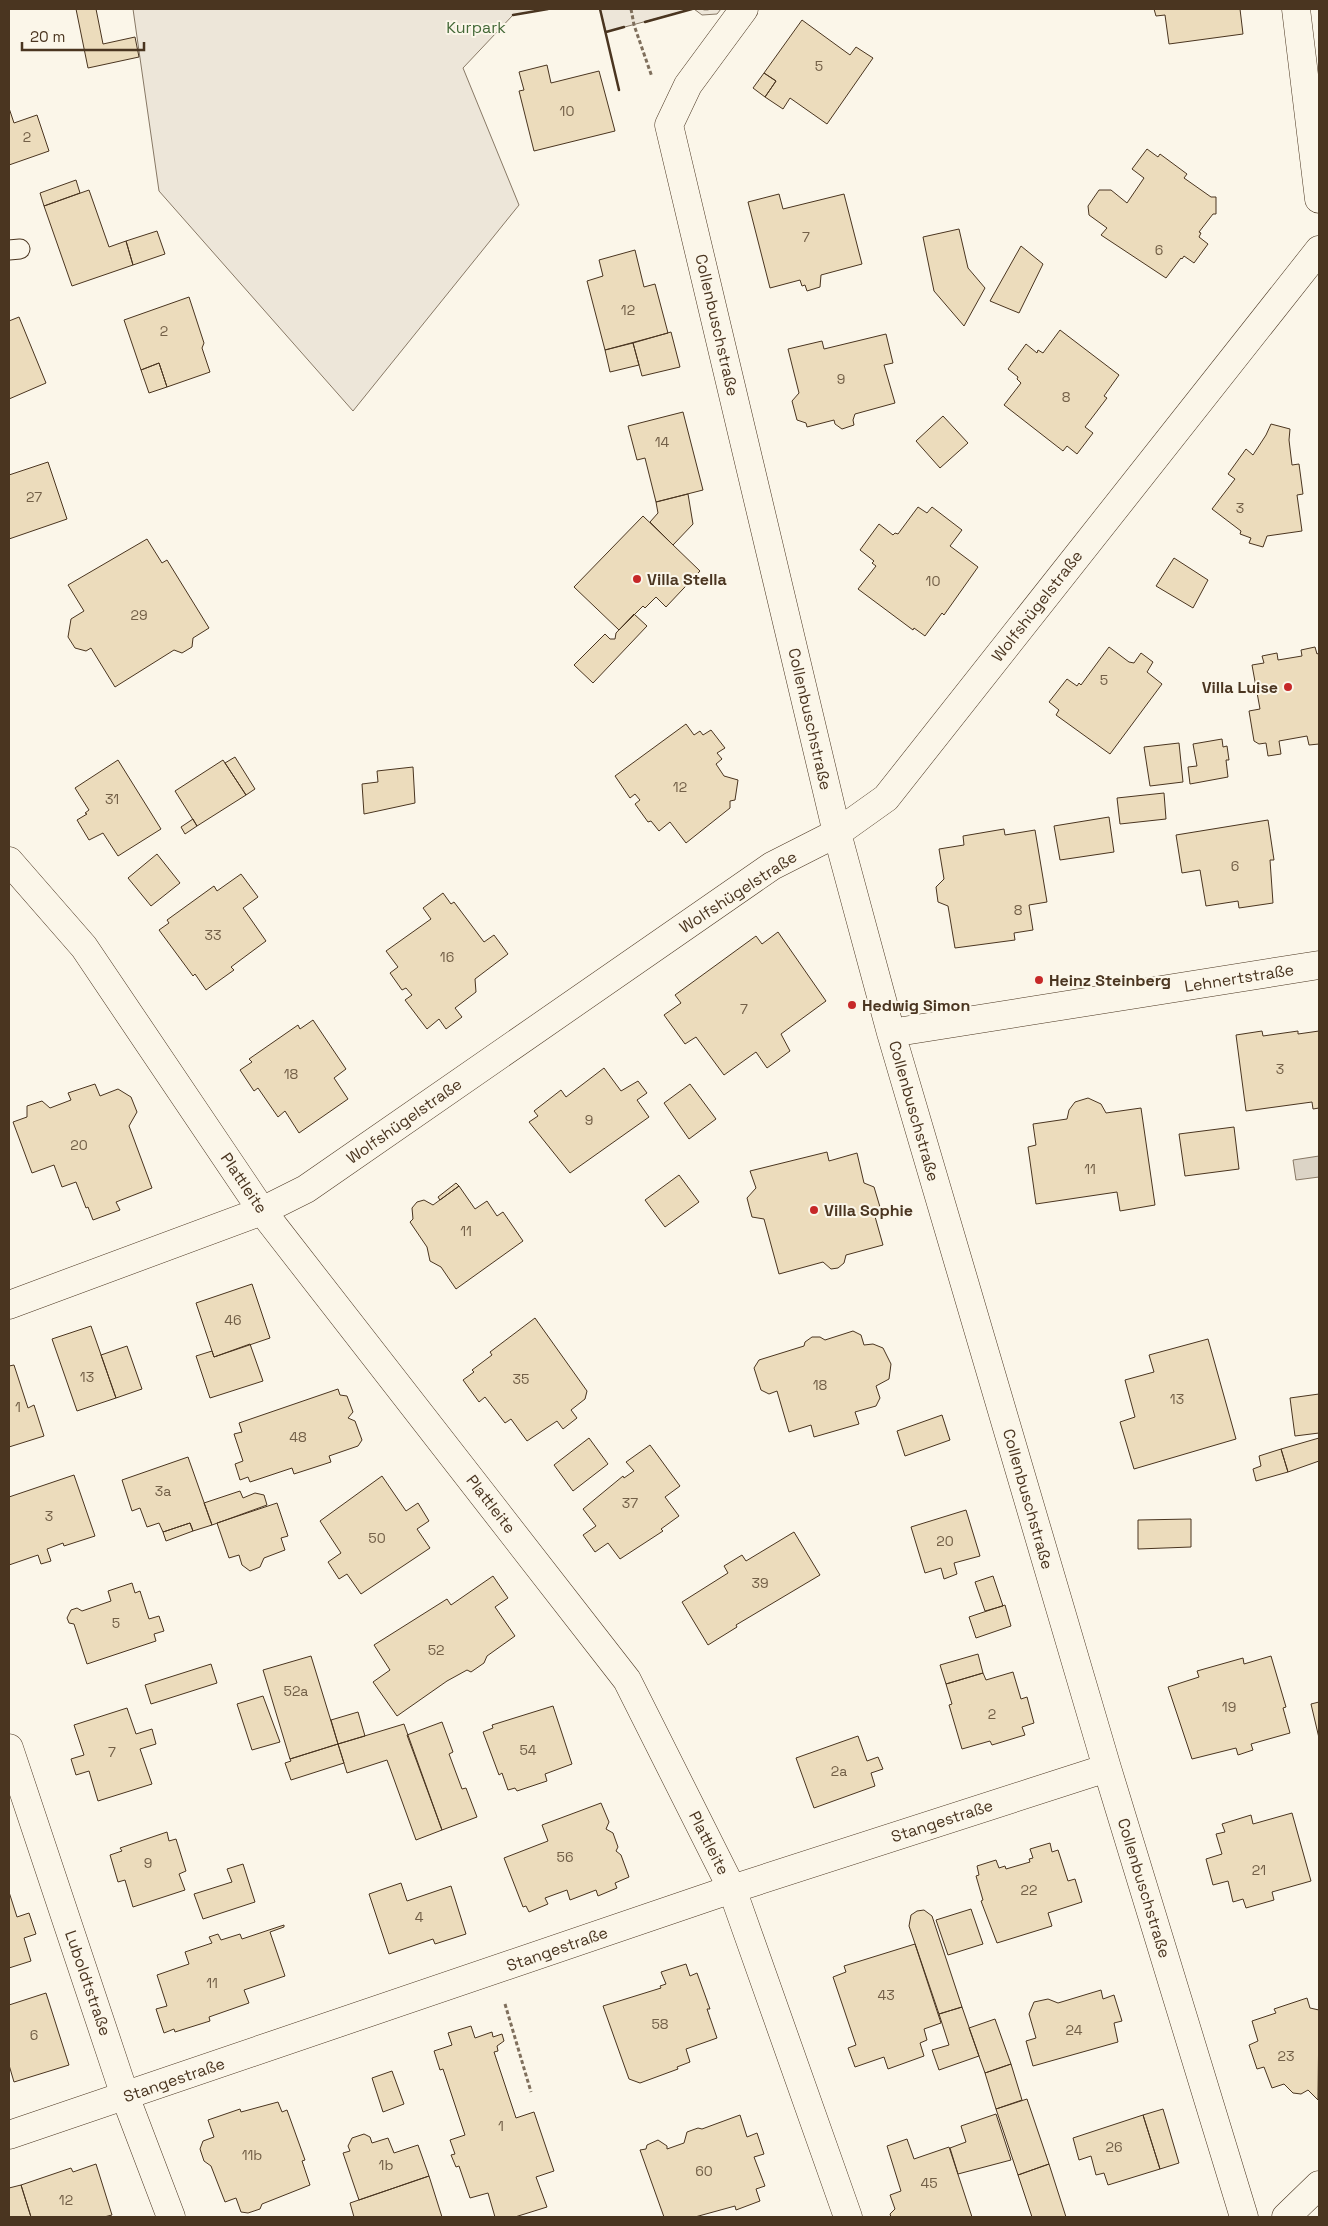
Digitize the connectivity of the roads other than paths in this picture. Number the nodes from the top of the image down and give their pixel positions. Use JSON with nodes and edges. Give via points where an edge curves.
{"nodes":[{"id":1,"x":744,"y":9,"type":"edge"},
{"id":2,"x":1296,"y":9,"type":"edge"},
{"id":3,"x":1319,"y":198,"type":"edge"},
{"id":4,"x":1319,"y":250,"type":"edge"},
{"id":5,"x":837,"y":833,"type":"junction"},
{"id":6,"x":9,"y":861,"type":"edge"},
{"id":7,"x":1319,"y":965,"type":"edge"},
{"id":8,"x":892,"y":1033,"type":"junction"},
{"id":9,"x":262,"y":1211,"type":"junction"},
{"id":10,"x":9,"y":1306,"type":"edge"},
{"id":11,"x":9,"y":1748,"type":"edge"},
{"id":12,"x":1107,"y":1768,"type":"junction"},
{"id":13,"x":732,"y":1889,"type":"junction"},
{"id":14,"x":125,"y":2096,"type":"junction"},
{"id":15,"x":9,"y":2135,"type":"edge"},
{"id":16,"x":1319,"y":2185,"type":"edge"},
{"id":17,"x":171,"y":2217,"type":"edge"},
{"id":18,"x":848,"y":2217,"type":"edge"},
{"id":19,"x":1244,"y":2217,"type":"edge"},
{"id":20,"x":1286,"y":2217,"type":"edge"}],
"edges":[{"from":1,"to":5,"type":"street","name":"Collenbuschstraße","via":[[688,84],[669,125]]},
{"from":2,"to":3,"type":"street"},
{"from":4,"to":5,"type":"street","name":"Wolfshügelstraße","via":[[886,798]]},
{"from":5,"to":8,"type":"street","name":"Collenbuschstraße"},
{"from":5,"to":9,"type":"street","name":"Wolfshügelstraße","via":[[772,866],[306,1189]]},
{"from":6,"to":9,"type":"street","name":"Plattleite","via":[[84,946]]},
{"from":7,"to":8,"type":"street","name":"Lehnertstraße"},
{"from":8,"to":12,"type":"street","name":"Collenbuschstraße"},
{"from":9,"to":10,"type":"street","name":"Wolfshügelstraße"},
{"from":9,"to":13,"type":"street","name":"Plattleite","via":[[627,1680]]},
{"from":11,"to":14,"type":"street","name":"Luboldtstraße"},
{"from":12,"to":13,"type":"street","name":"Stangestraße"},
{"from":12,"to":19,"type":"street","name":"Collenbuschstraße"},
{"from":13,"to":14,"type":"street","name":"Stangestraße"},
{"from":13,"to":18,"type":"street","name":"Plattleite"},
{"from":14,"to":15,"type":"street","name":"Stangestraße"},
{"from":14,"to":17,"type":"street","name":"Luboldtstraße"},
{"from":16,"to":20,"type":"street"}]}
